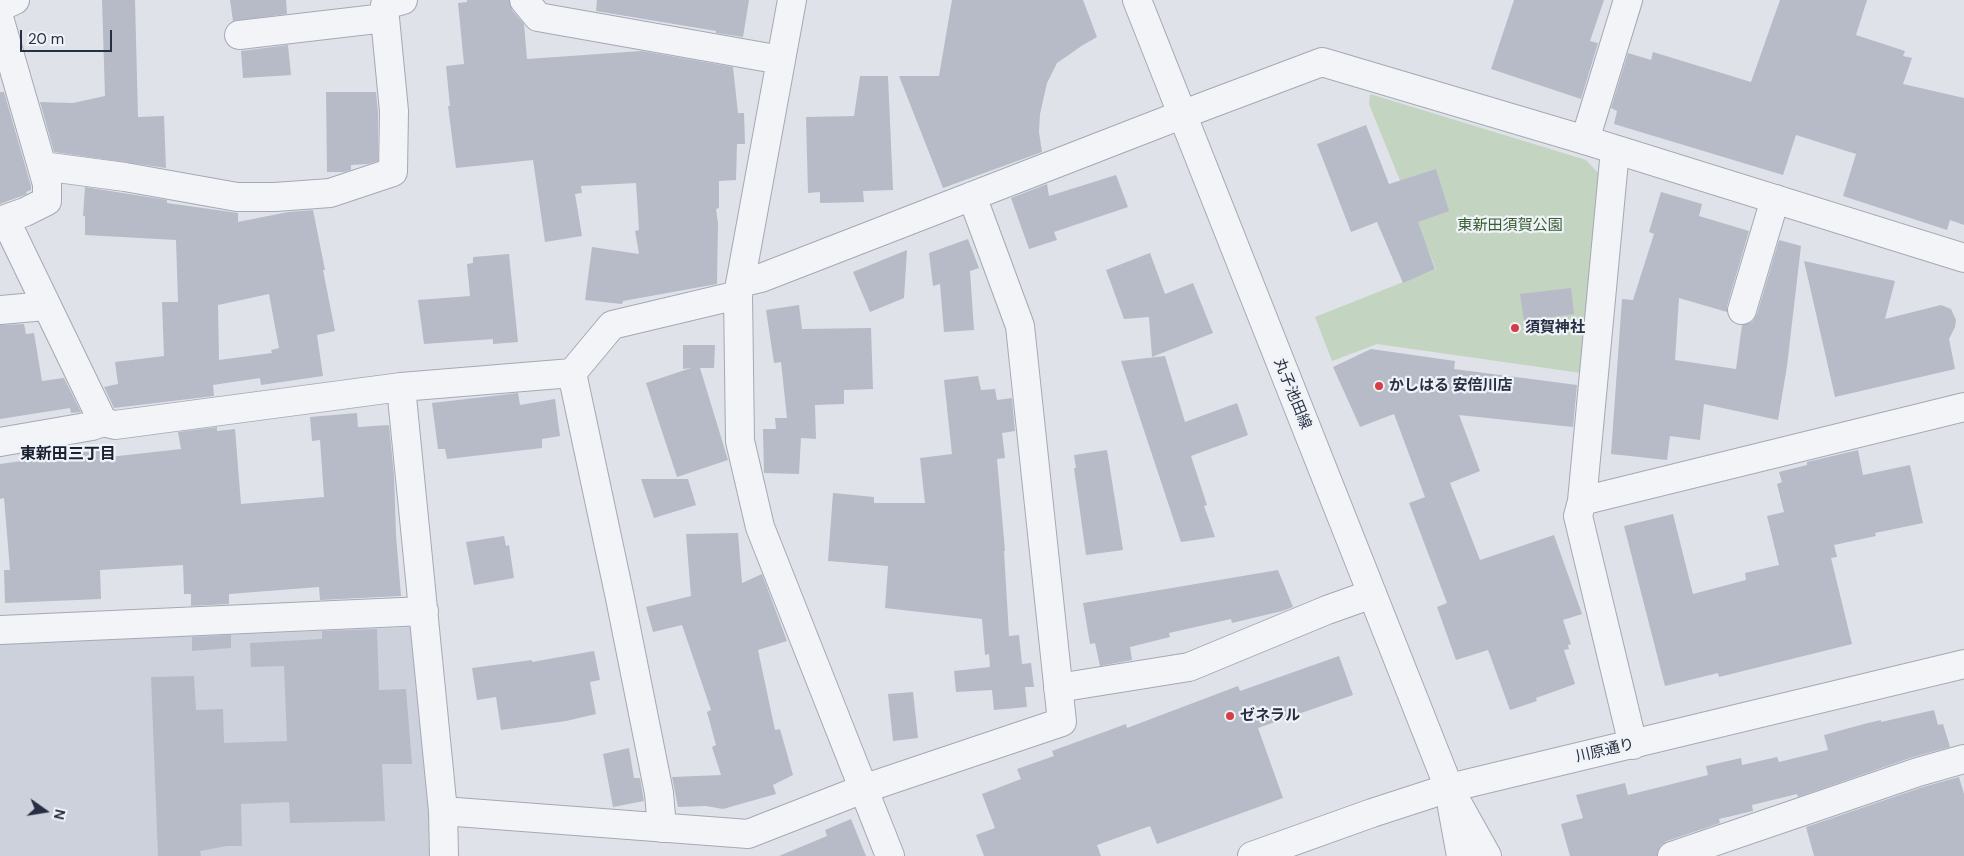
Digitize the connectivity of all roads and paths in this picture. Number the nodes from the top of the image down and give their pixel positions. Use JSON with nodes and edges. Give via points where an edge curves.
{"nodes":[{"id":1,"x":15,"y":0,"type":"edge"},
{"id":2,"x":524,"y":0,"type":"edge"},
{"id":3,"x":792,"y":0,"type":"edge"},
{"id":4,"x":1137,"y":0,"type":"edge"},
{"id":5,"x":1628,"y":0,"type":"edge"},
{"id":6,"x":389,"y":6,"type":"edge"},
{"id":7,"x":0,"y":7,"type":"edge"},
{"id":8,"x":0,"y":21,"type":"edge"},
{"id":9,"x":239,"y":35,"type":"dead end"},
{"id":10,"x":780,"y":60,"type":"junction"},
{"id":11,"x":1181,"y":115,"type":"junction"},
{"id":12,"x":1584,"y":140,"type":"junction"},
{"id":13,"x":1615,"y":150,"type":"junction"},
{"id":14,"x":42,"y":166,"type":"junction"},
{"id":15,"x":972,"y":196,"type":"junction"},
{"id":16,"x":1775,"y":200,"type":"junction"},
{"id":17,"x":3,"y":220,"type":"edge"},
{"id":18,"x":1964,"y":258,"type":"edge"},
{"id":19,"x":739,"y":289,"type":"junction"},
{"id":20,"x":46,"y":306,"type":"junction"},
{"id":21,"x":0,"y":310,"type":"edge"},
{"id":22,"x":1742,"y":310,"type":"dead end"},
{"id":23,"x":572,"y":372,"type":"junction"},
{"id":24,"x":401,"y":387,"type":"junction"},
{"id":25,"x":1964,"y":408,"type":"edge"},
{"id":26,"x":104,"y":422,"type":"junction"},
{"id":27,"x":0,"y":442,"type":"edge"},
{"id":28,"x":1582,"y":501,"type":"junction"},
{"id":29,"x":1372,"y":594,"type":"junction"},
{"id":30,"x":424,"y":611,"type":"junction"},
{"id":31,"x":0,"y":630,"type":"edge"},
{"id":32,"x":1964,"y":664,"type":"edge"},
{"id":33,"x":1058,"y":688,"type":"junction"},
{"id":34,"x":1632,"y":745,"type":"junction"},
{"id":35,"x":1964,"y":759,"type":"edge"},
{"id":36,"x":1449,"y":788,"type":"junction"},
{"id":37,"x":863,"y":789,"type":"junction"},
{"id":38,"x":443,"y":811,"type":"junction"},
{"id":39,"x":662,"y":828,"type":"junction"},
{"id":40,"x":1477,"y":854,"type":"edge"},
{"id":41,"x":444,"y":856,"type":"edge"},
{"id":42,"x":890,"y":856,"type":"edge"},
{"id":43,"x":1252,"y":856,"type":"edge"},
{"id":44,"x":1672,"y":856,"type":"edge"}],
"edges":[{"from":1,"to":7,"type":"street"},
{"from":2,"to":10,"type":"street","via":[[538,17]]},
{"from":3,"to":10,"type":"street"},
{"from":4,"to":11,"type":"street","name":"丸子池田線"},
{"from":5,"to":12,"type":"street"},
{"from":6,"to":9,"type":"street"},
{"from":6,"to":14,"type":"street","via":[[393,172],[330,193],[237,197]]},
{"from":8,"to":14,"type":"street"},
{"from":10,"to":19,"type":"street"},
{"from":11,"to":12,"type":"street","via":[[1322,62]]},
{"from":11,"to":15,"type":"street"},
{"from":11,"to":29,"type":"street","name":"丸子池田線"},
{"from":12,"to":13,"type":"street"},
{"from":13,"to":16,"type":"street"},
{"from":13,"to":28,"type":"street"},
{"from":14,"to":17,"type":"street","via":[[47,201]]},
{"from":15,"to":19,"type":"street"},
{"from":15,"to":33,"type":"street","via":[[1020,326]]},
{"from":16,"to":18,"type":"street"},
{"from":16,"to":22,"type":"street"},
{"from":17,"to":20,"type":"street"},
{"from":19,"to":23,"type":"street","via":[[612,326]]},
{"from":19,"to":37,"type":"street","via":[[740,441],[760,528]]},
{"from":20,"to":21,"type":"street"},
{"from":20,"to":26,"type":"street"},
{"from":23,"to":24,"type":"street"},
{"from":23,"to":39,"type":"street","via":[[657,783]]},
{"from":24,"to":26,"type":"street","via":[[115,424]]},
{"from":24,"to":30,"type":"street"},
{"from":25,"to":28,"type":"street"},
{"from":26,"to":27,"type":"street"},
{"from":28,"to":34,"type":"street","via":[[1578,516]]},
{"from":29,"to":33,"type":"street","via":[[1190,667]]},
{"from":29,"to":36,"type":"street","name":"丸子池田線"},
{"from":30,"to":31,"type":"street"},
{"from":30,"to":38,"type":"street"},
{"from":32,"to":34,"type":"street","name":"川原通り"},
{"from":33,"to":37,"type":"street","via":[[1062,722]]},
{"from":34,"to":36,"type":"street","name":"川原通り"},
{"from":35,"to":44,"type":"street"},
{"from":36,"to":40,"type":"street","name":"丸子池田線"},
{"from":36,"to":43,"type":"street","name":"川原通り"},
{"from":37,"to":39,"type":"street","via":[[748,834]]},
{"from":37,"to":42,"type":"street"},
{"from":38,"to":39,"type":"street"},
{"from":38,"to":41,"type":"street"}]}
